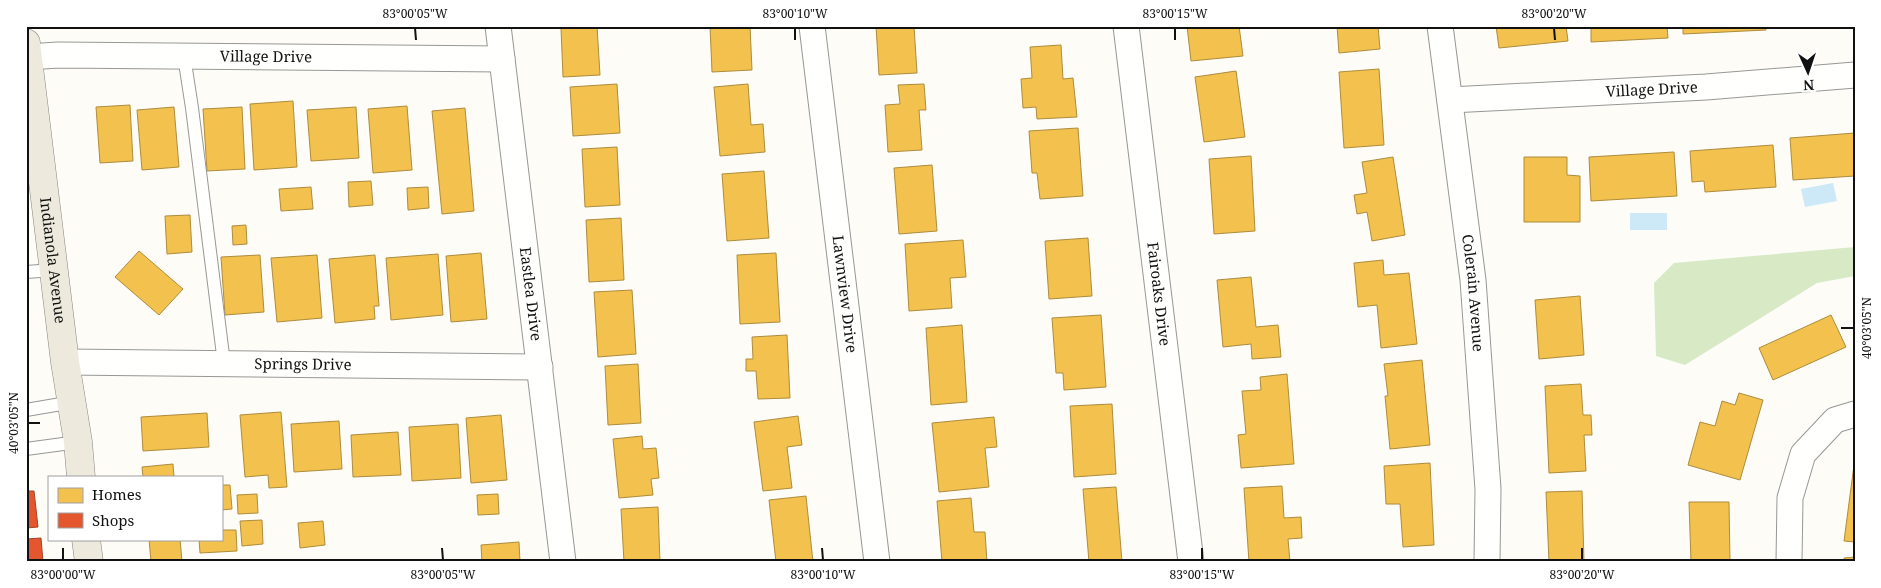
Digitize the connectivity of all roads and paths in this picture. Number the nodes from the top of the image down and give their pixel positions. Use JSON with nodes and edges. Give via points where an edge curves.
{"nodes":[{"id":1,"x":498,"y":26,"type":"edge"},
{"id":2,"x":812,"y":26,"type":"edge"},
{"id":3,"x":1126,"y":26,"type":"edge"},
{"id":4,"x":1440,"y":26,"type":"edge"},
{"id":5,"x":27,"y":50,"type":"edge"},
{"id":6,"x":184,"y":56,"type":"junction"},
{"id":7,"x":502,"y":59,"type":"junction"},
{"id":8,"x":1855,"y":74,"type":"edge"},
{"id":9,"x":1450,"y":100,"type":"junction"},
{"id":10,"x":32,"y":145,"type":"edge"},
{"id":11,"x":54,"y":270,"type":"junction"},
{"id":12,"x":26,"y":272,"type":"edge"},
{"id":13,"x":65,"y":362,"type":"junction"},
{"id":14,"x":224,"y":363,"type":"junction"},
{"id":15,"x":540,"y":367,"type":"junction"},
{"id":16,"x":73,"y":402,"type":"junction"},
{"id":17,"x":26,"y":410,"type":"edge"},
{"id":18,"x":1855,"y":414,"type":"edge"},
{"id":19,"x":78,"y":442,"type":"junction"},
{"id":20,"x":26,"y":449,"type":"edge"},
{"id":21,"x":81,"y":476,"type":"edge"},
{"id":22,"x":86,"y":540,"type":"edge"},
{"id":23,"x":89,"y":562,"type":"edge"},
{"id":24,"x":563,"y":562,"type":"edge"},
{"id":25,"x":877,"y":562,"type":"edge"},
{"id":26,"x":1191,"y":562,"type":"edge"},
{"id":27,"x":1487,"y":562,"type":"edge"},
{"id":28,"x":1789,"y":562,"type":"edge"}],
"edges":[{"from":1,"to":7,"type":"street","name":"Eastlea Drive"},
{"from":2,"to":25,"type":"street","name":"Lawnview Drive"},
{"from":3,"to":26,"type":"street","name":"Fairoaks Drive"},
{"from":4,"to":9,"type":"street","name":"Colerain Avenue"},
{"from":5,"to":6,"type":"street","name":"Village Drive"},
{"from":5,"to":10,"type":"main road","name":"Indianola Avenue"},
{"from":6,"to":7,"type":"street","name":"Village Drive"},
{"from":6,"to":14,"type":"lane"},
{"from":7,"to":15,"type":"street","name":"Eastlea Drive"},
{"from":8,"to":9,"type":"street","name":"Village Drive","via":[[1706,88]]},
{"from":9,"to":27,"type":"street","name":"Colerain Avenue","via":[[1473,280],[1488,489]]},
{"from":10,"to":11,"type":"main road","name":"Indianola Avenue"},
{"from":11,"to":12,"type":"lane"},
{"from":11,"to":13,"type":"main road","name":"Indianola Avenue"},
{"from":13,"to":14,"type":"street","name":"Springs Drive"},
{"from":13,"to":16,"type":"main road","name":"Indianola Avenue"},
{"from":14,"to":15,"type":"street","name":"Springs Drive"},
{"from":15,"to":24,"type":"street","name":"Eastlea Drive"},
{"from":16,"to":17,"type":"lane"},
{"from":16,"to":19,"type":"main road","name":"Indianola Avenue"},
{"from":18,"to":28,"type":"street","via":[[1835,420],[1803,454],[1790,498]]},
{"from":19,"to":20,"type":"lane"},
{"from":19,"to":21,"type":"main road","name":"Indianola Avenue"},
{"from":22,"to":23,"type":"main road"}]}
